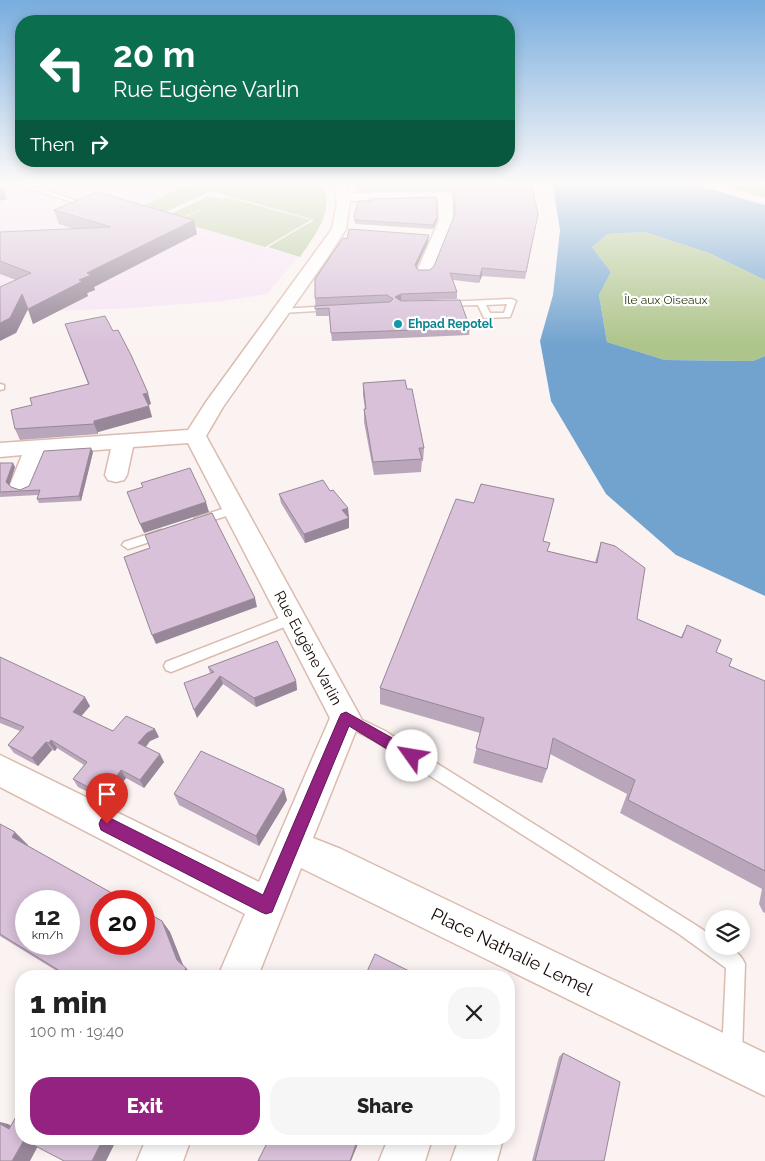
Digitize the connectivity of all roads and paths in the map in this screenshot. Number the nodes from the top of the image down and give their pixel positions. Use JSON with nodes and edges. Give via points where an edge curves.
{"nodes":[{"id":1,"x":334,"y":236,"type":"edge"},
{"id":2,"x":440,"y":236,"type":"edge"},
{"id":3,"x":424,"y":273,"type":"edge"},
{"id":4,"x":481,"y":302,"type":"dead end"},
{"id":5,"x":441,"y":304,"type":"edge"},
{"id":6,"x":339,"y":308,"type":"edge"},
{"id":7,"x":281,"y":310,"type":"junction"},
{"id":8,"x":195,"y":436,"type":"junction"},
{"id":9,"x":124,"y":441,"type":"junction"},
{"id":10,"x":36,"y":447,"type":"junction"},
{"id":11,"x":0,"y":450,"type":"edge"},
{"id":12,"x":116,"y":475,"type":"dead end"},
{"id":13,"x":22,"y":485,"type":"dead end"},
{"id":14,"x":234,"y":509,"type":"junction"},
{"id":15,"x":190,"y":524,"type":"edge"},
{"id":16,"x":172,"y":530,"type":"edge"},
{"id":17,"x":128,"y":545,"type":"dead end"},
{"id":18,"x":292,"y":618,"type":"junction"},
{"id":19,"x":171,"y":666,"type":"dead end"},
{"id":20,"x":346,"y":718,"type":"junction"},
{"id":21,"x":0,"y":770,"type":"edge"},
{"id":22,"x":292,"y":847,"type":"junction"},
{"id":23,"x":266,"y":906,"type":"junction"},
{"id":24,"x":240,"y":970,"type":"edge"},
{"id":25,"x":748,"y":1067,"type":"edge"},
{"id":26,"x":167,"y":1145,"type":"edge"},
{"id":27,"x":408,"y":1145,"type":"edge"},
{"id":28,"x":479,"y":1145,"type":"edge"},
{"id":29,"x":160,"y":1161,"type":"edge"},
{"id":30,"x":402,"y":1161,"type":"edge"},
{"id":31,"x":474,"y":1161,"type":"edge"}],
"edges":[{"from":1,"to":7,"type":"street"},
{"from":2,"to":3,"type":"street"},
{"from":4,"to":5,"type":"lane"},
{"from":6,"to":7,"type":"lane"},
{"from":7,"to":8,"type":"street"},
{"from":8,"to":9,"type":"street"},
{"from":8,"to":14,"type":"street","name":"Rue Eugène Varlin"},
{"from":9,"to":10,"type":"street"},
{"from":9,"to":12,"type":"street"},
{"from":10,"to":11,"type":"street"},
{"from":10,"to":13,"type":"street"},
{"from":14,"to":15,"type":"lane"},
{"from":14,"to":18,"type":"street","name":"Rue Eugène Varlin"},
{"from":16,"to":17,"type":"lane"},
{"from":18,"to":19,"type":"lane"},
{"from":18,"to":20,"type":"street","name":"Rue Eugène Varlin"},
{"from":20,"to":22,"type":"street","name":"Rue Eugène Varlin"},
{"from":20,"to":25,"type":"lane","via":[[380,736],[685,928],[736,964]]},
{"from":21,"to":23,"type":"street"},
{"from":22,"to":23,"type":"street","name":"Rue Eugène Varlin"},
{"from":22,"to":25,"type":"street","name":"Place Nathalie Lemel"},
{"from":23,"to":24,"type":"street","name":"Rue Eugène Varlin"},
{"from":26,"to":29,"type":"street"},
{"from":27,"to":30,"type":"street"},
{"from":28,"to":31,"type":"street"}]}
